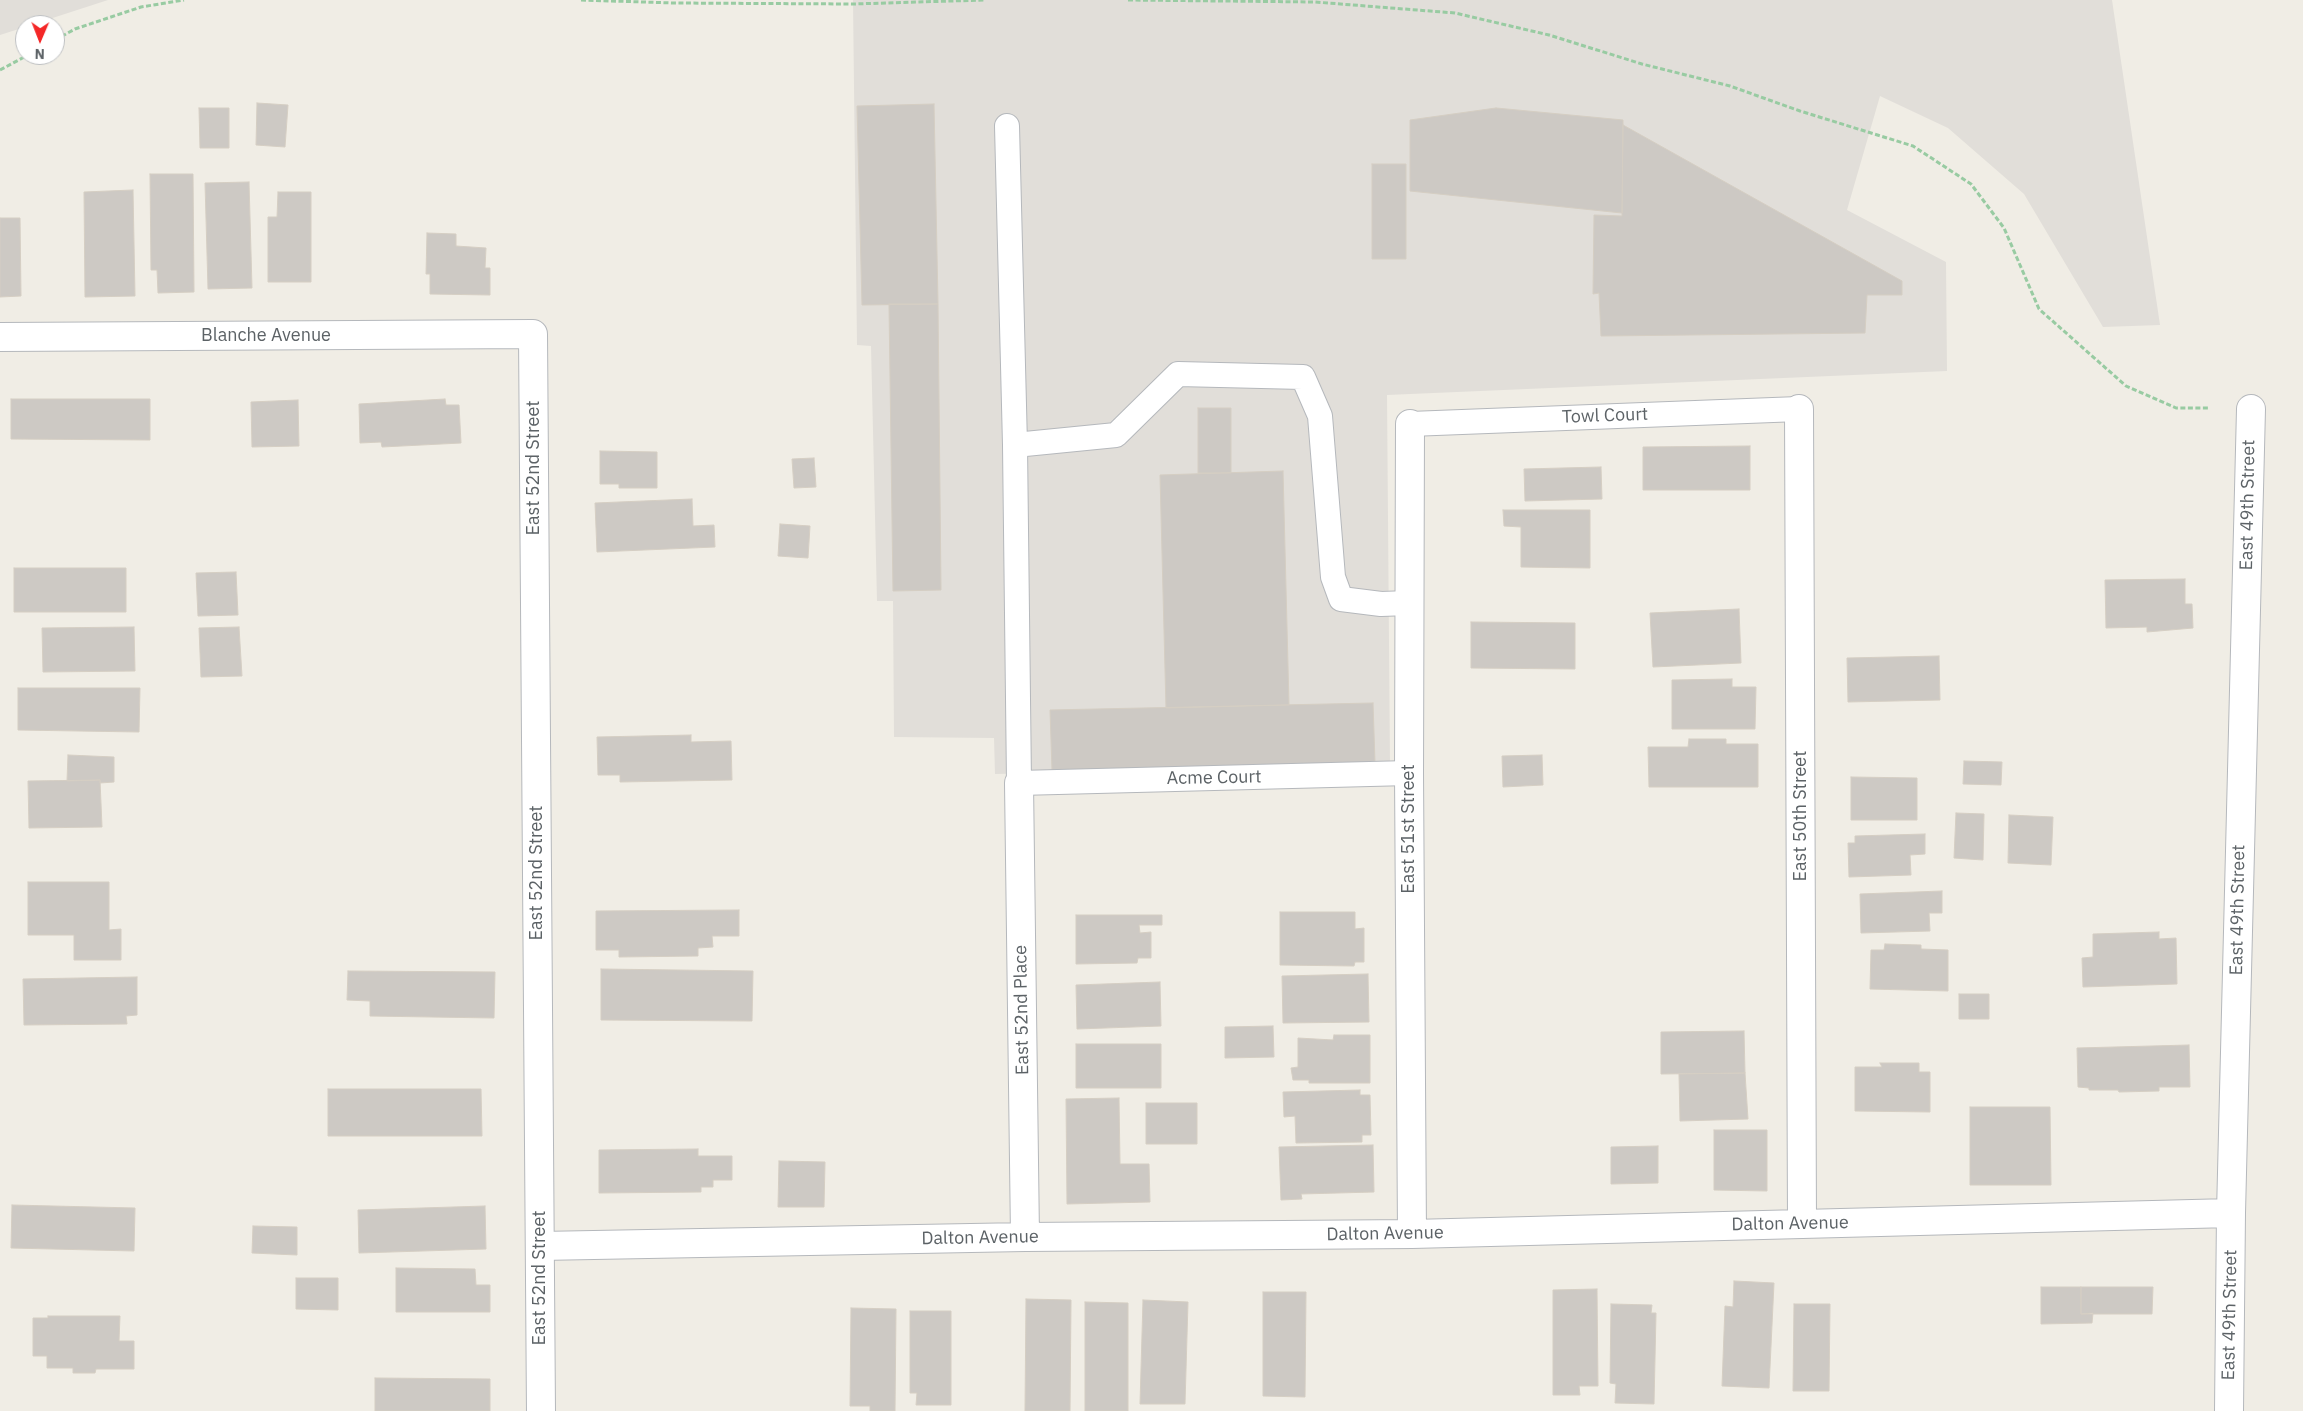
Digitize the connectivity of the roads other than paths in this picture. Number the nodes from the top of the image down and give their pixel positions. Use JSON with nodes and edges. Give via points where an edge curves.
{"nodes":[{"id":1,"x":1008,"y":126,"type":"dead end"},
{"id":2,"x":533,"y":334,"type":"joint"},
{"id":3,"x":0,"y":337,"type":"edge"},
{"id":4,"x":1800,"y":409,"type":"joint"},
{"id":5,"x":2251,"y":409,"type":"dead end"},
{"id":6,"x":1410,"y":424,"type":"joint"},
{"id":7,"x":1015,"y":445,"type":"junction"},
{"id":8,"x":1409,"y":604,"type":"junction"},
{"id":9,"x":1409,"y":773,"type":"junction"},
{"id":10,"x":1020,"y":783,"type":"junction"},
{"id":11,"x":2231,"y":1213,"type":"junction"},
{"id":12,"x":1802,"y":1224,"type":"junction"},
{"id":13,"x":1412,"y":1234,"type":"junction"},
{"id":14,"x":1025,"y":1237,"type":"junction"},
{"id":15,"x":540,"y":1246,"type":"junction"},
{"id":16,"x":541,"y":1411,"type":"edge"},
{"id":17,"x":2229,"y":1411,"type":"edge"}],
"edges":[{"from":1,"to":7,"type":"lane"},
{"from":2,"to":3,"type":"street","name":"Blanche Avenue"},
{"from":2,"to":15,"type":"street","name":"East 52nd Street"},
{"from":4,"to":6,"type":"lane","name":"Towl Court"},
{"from":4,"to":12,"type":"street","name":"East 50th Street"},
{"from":5,"to":11,"type":"street","name":"East 49th Street"},
{"from":6,"to":8,"type":"street","name":"East 51st Street"},
{"from":7,"to":8,"type":"lane","via":[[1116,435],[1178,374],[1303,377],[1320,416],[1333,577],[1341,599]]},
{"from":7,"to":10,"type":"lane"},
{"from":8,"to":9,"type":"street","name":"East 51st Street"},
{"from":9,"to":10,"type":"lane","name":"Acme Court"},
{"from":9,"to":13,"type":"street","name":"East 51st Street"},
{"from":10,"to":14,"type":"street","name":"East 52nd Place"},
{"from":11,"to":12,"type":"street","name":"Dalton Avenue"},
{"from":11,"to":17,"type":"street","name":"East 49th Street"},
{"from":12,"to":13,"type":"street","name":"Dalton Avenue"},
{"from":13,"to":14,"type":"street","name":"Dalton Avenue"},
{"from":14,"to":15,"type":"street","name":"Dalton Avenue"},
{"from":15,"to":16,"type":"street","name":"East 52nd Street"}]}
